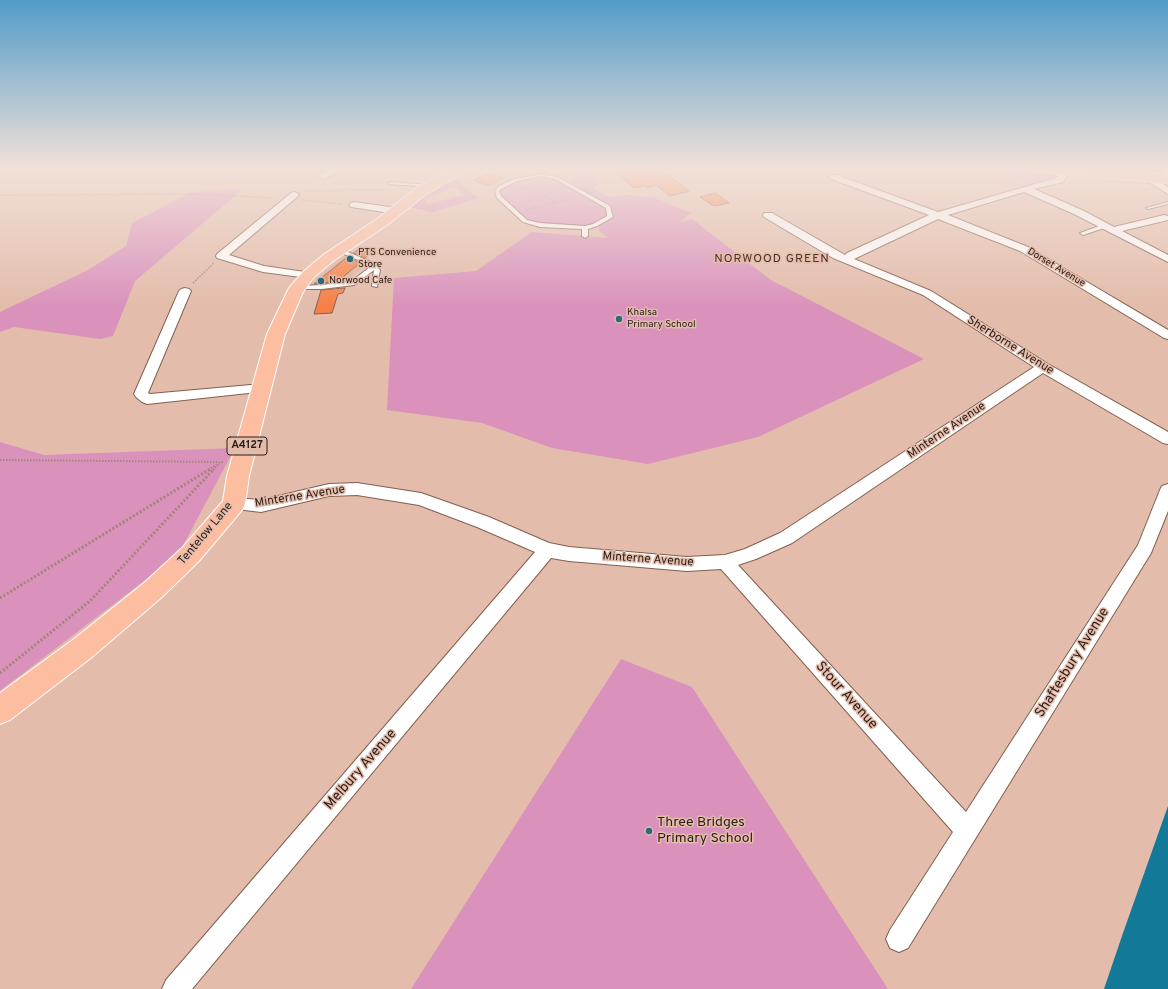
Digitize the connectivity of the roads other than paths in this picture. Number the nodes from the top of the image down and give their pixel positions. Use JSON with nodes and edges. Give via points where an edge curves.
{"nodes":[{"id":1,"x":274,"y":213,"type":"edge"},
{"id":2,"x":394,"y":213,"type":"edge"},
{"id":3,"x":516,"y":213,"type":"edge"},
{"id":4,"x":609,"y":213,"type":"edge"},
{"id":5,"x":933,"y":213,"type":"edge"},
{"id":6,"x":944,"y":213,"type":"edge"},
{"id":7,"x":1077,"y":213,"type":"edge"},
{"id":8,"x":768,"y":215,"type":"dead end"},
{"id":9,"x":938,"y":215,"type":"junction"},
{"id":10,"x":1164,"y":218,"type":"dead end"},
{"id":11,"x":585,"y":228,"type":"junction"},
{"id":12,"x":1109,"y":228,"type":"junction"},
{"id":13,"x":1083,"y":233,"type":"dead end"},
{"id":14,"x":585,"y":236,"type":"dead end"},
{"id":15,"x":339,"y":250,"type":"junction"},
{"id":16,"x":1168,"y":259,"type":"edge"},
{"id":17,"x":848,"y":260,"type":"junction"},
{"id":18,"x":374,"y":267,"type":"junction"},
{"id":19,"x":303,"y":281,"type":"junction"},
{"id":20,"x":375,"y":286,"type":"dead end"},
{"id":21,"x":185,"y":291,"type":"road end"},
{"id":22,"x":1168,"y":335,"type":"edge"},
{"id":23,"x":1043,"y":367,"type":"junction"},
{"id":24,"x":262,"y":388,"type":"junction"},
{"id":25,"x":1168,"y":439,"type":"edge"},
{"id":26,"x":1168,"y":490,"type":"edge"},
{"id":27,"x":234,"y":504,"type":"junction"},
{"id":28,"x":547,"y":550,"type":"junction"},
{"id":29,"x":725,"y":562,"type":"junction"},
{"id":30,"x":0,"y":710,"type":"edge"},
{"id":31,"x":968,"y":831,"type":"junction"},
{"id":32,"x":899,"y":939,"type":"dead end"},
{"id":33,"x":175,"y":989,"type":"edge"}],
"edges":[{"from":1,"to":19,"type":"street","via":[[221,256]]},
{"from":2,"to":15,"type":"main road","name":"Tentelow Lane","number":"A4127"},
{"from":3,"to":11,"type":"lane","via":[[531,223]]},
{"from":4,"to":11,"type":"lane","via":[[610,217]]},
{"from":5,"to":9,"type":"street","name":"Dorset Avenue"},
{"from":6,"to":9,"type":"street"},
{"from":7,"to":12,"type":"street"},
{"from":8,"to":17,"type":"street","name":"Sherborne Avenue"},
{"from":9,"to":17,"type":"street","via":[[851,255]]},
{"from":9,"to":22,"type":"street","name":"Dorset Avenue","via":[[1024,249]]},
{"from":10,"to":12,"type":"street"},
{"from":11,"to":14,"type":"lane"},
{"from":12,"to":13,"type":"lane"},
{"from":12,"to":16,"type":"street"},
{"from":15,"to":18,"type":"lane","via":[[369,262]]},
{"from":15,"to":19,"type":"main road","name":"Tentelow Lane","number":"A4127"},
{"from":17,"to":23,"type":"street","name":"Sherborne Avenue","via":[[927,293]]},
{"from":18,"to":19,"type":"lane","via":[[354,283],[322,287]]},
{"from":18,"to":20,"type":"lane","via":[[377,270]]},
{"from":19,"to":24,"type":"main road","name":"Tentelow Lane","number":"A4127","via":[[276,334]]},
{"from":21,"to":24,"type":"street","via":[[141,394],[147,399]]},
{"from":23,"to":25,"type":"street","name":"Sherborne Avenue"},
{"from":23,"to":29,"type":"street","name":"Minterne Avenue","via":[[786,538]]},
{"from":24,"to":27,"type":"main road","name":"Tentelow Lane","number":"A4127","via":[[238,476]]},
{"from":26,"to":31,"type":"street","name":"Shaftesbury Avenue","via":[[1145,548]]},
{"from":27,"to":28,"type":"street","name":"Minterne Avenue","via":[[261,506],[329,490],[373,491],[421,499]]},
{"from":27,"to":30,"type":"main road","name":"Tentelow Lane","via":[[191,554],[153,590]]},
{"from":28,"to":29,"type":"street","name":"Minterne Avenue","via":[[687,564]]},
{"from":28,"to":33,"type":"street","name":"Melbury Avenue"},
{"from":29,"to":31,"type":"street","name":"Stour Avenue"},
{"from":31,"to":32,"type":"street","name":"Shaftesbury Avenue"}]}
